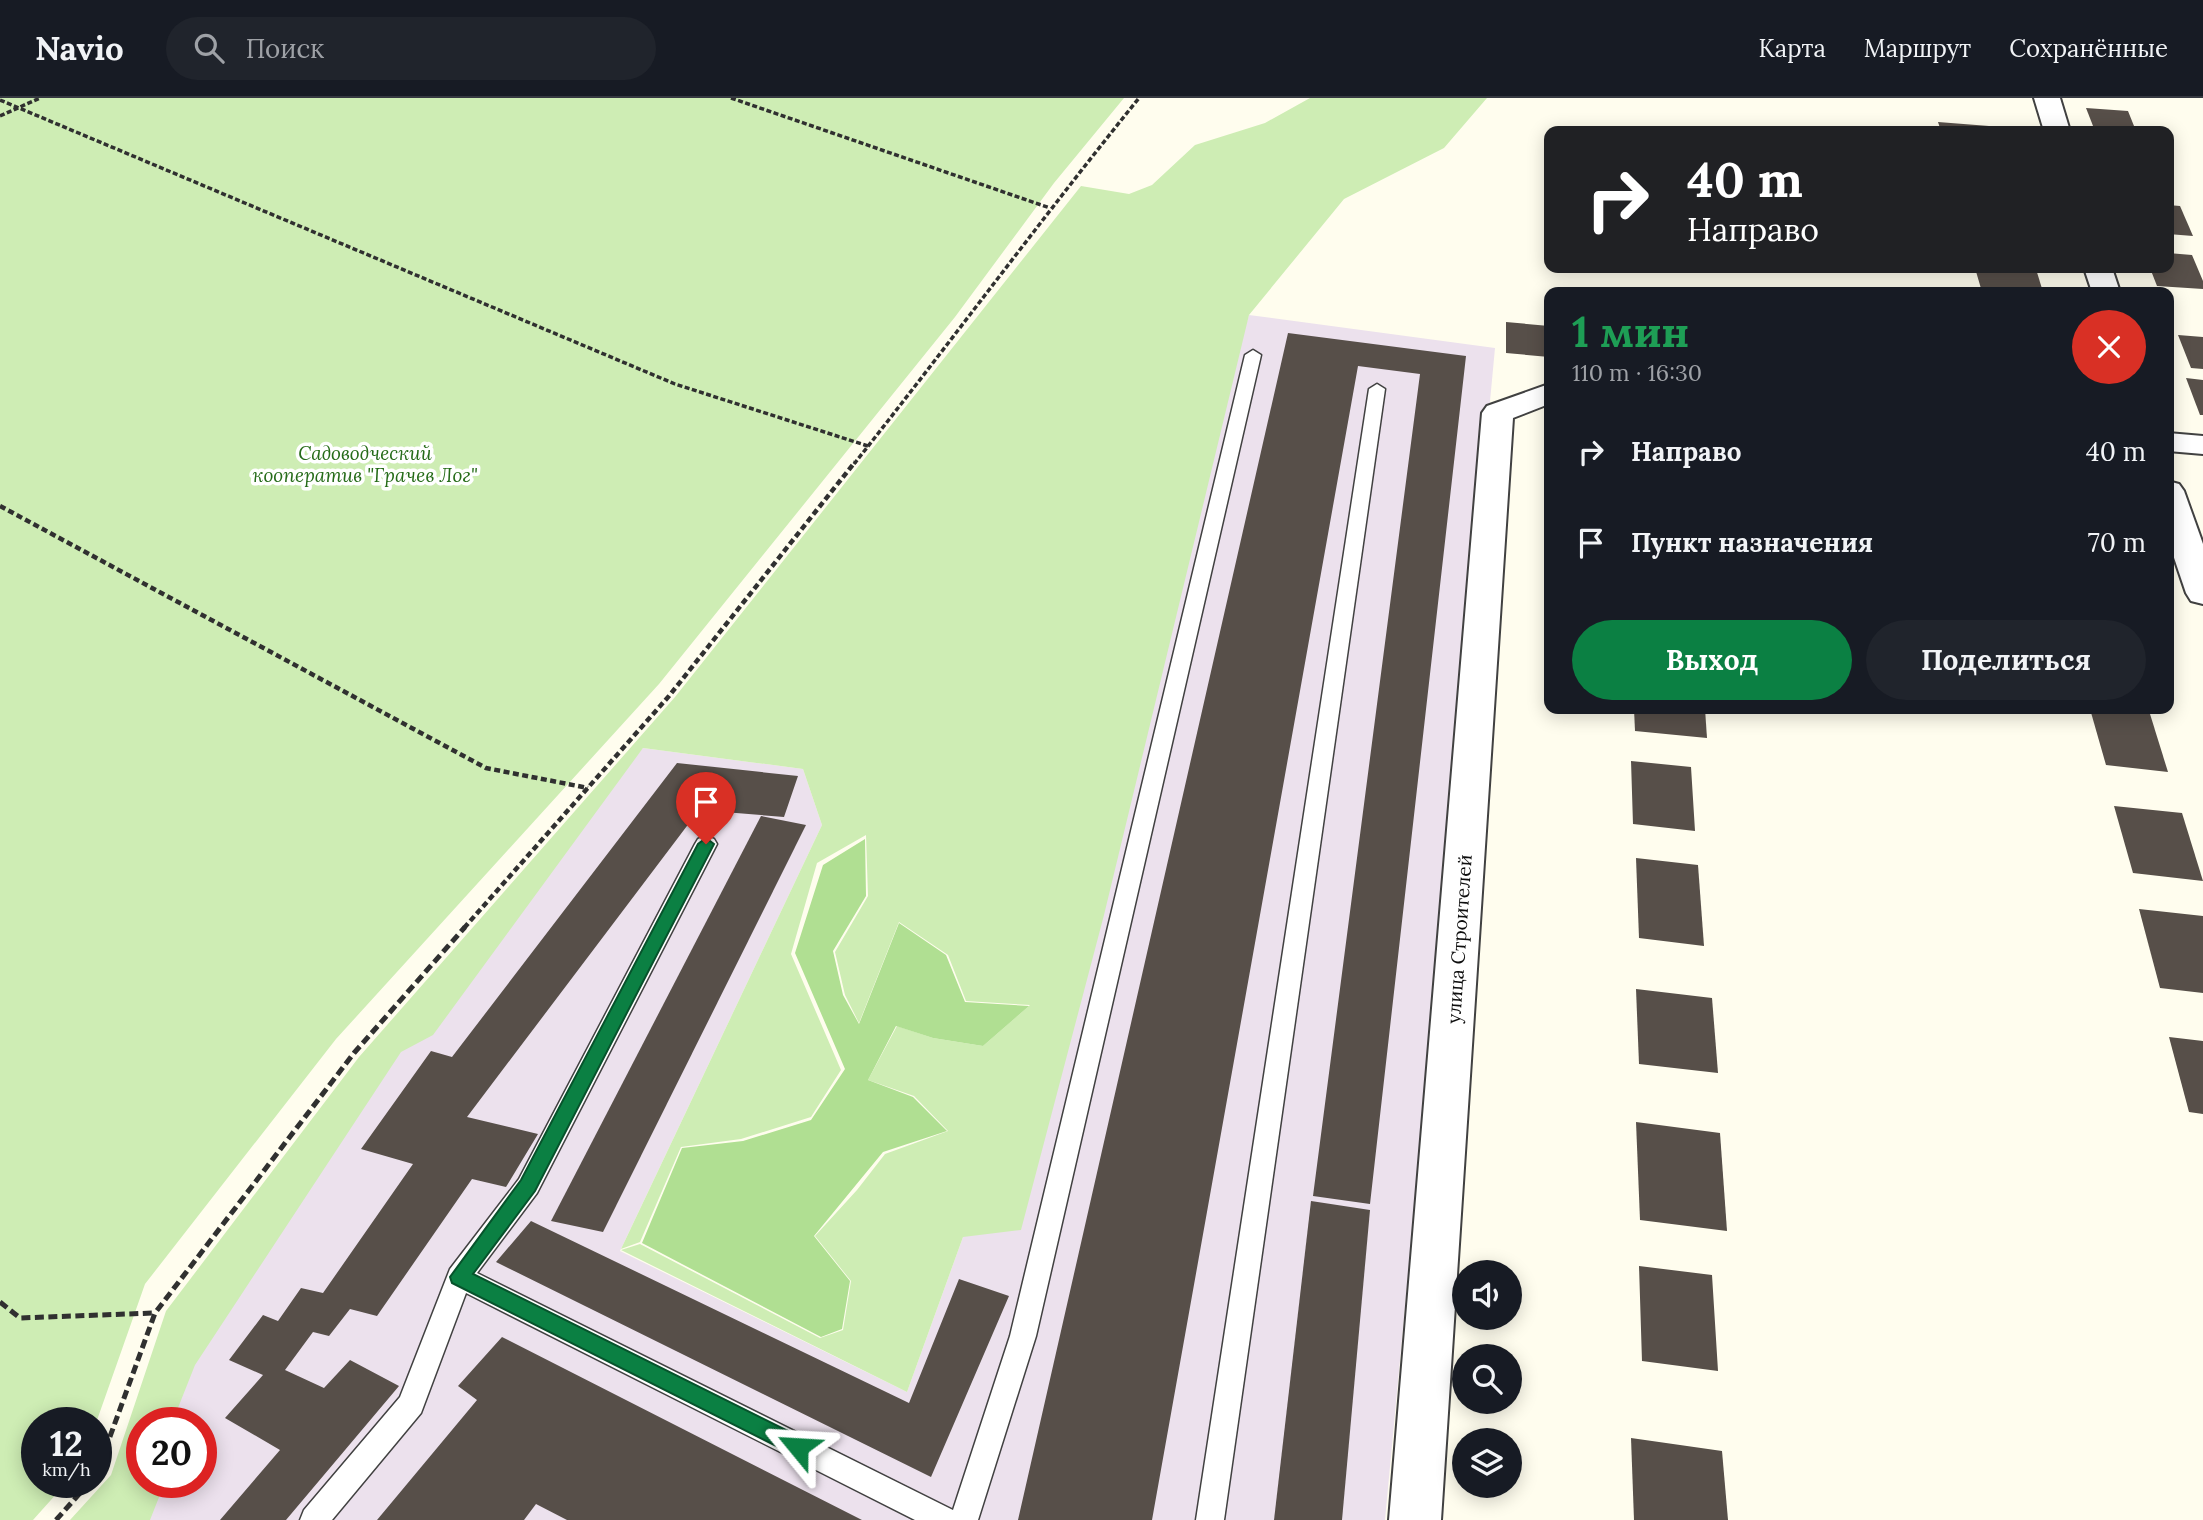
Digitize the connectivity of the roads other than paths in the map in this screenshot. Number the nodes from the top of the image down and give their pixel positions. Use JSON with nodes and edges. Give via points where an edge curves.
{"nodes":[{"id":1,"x":2047,"y":98,"type":"edge"},
{"id":2,"x":2055,"y":126,"type":"edge"},
{"id":3,"x":1253,"y":355,"type":"dead end"},
{"id":4,"x":1377,"y":389,"type":"dead end"},
{"id":5,"x":1544,"y":395,"type":"edge"},
{"id":6,"x":2174,"y":443,"type":"edge"},
{"id":7,"x":2203,"y":445,"type":"edge"},
{"id":8,"x":2174,"y":508,"type":"edge"},
{"id":9,"x":2203,"y":593,"type":"edge"},
{"id":10,"x":706,"y":844,"type":"dead end"},
{"id":11,"x":459,"y":1277,"type":"junction"},
{"id":12,"x":314,"y":1520,"type":"edge"},
{"id":13,"x":944,"y":1520,"type":"edge"},
{"id":14,"x":964,"y":1520,"type":"edge"},
{"id":15,"x":1210,"y":1520,"type":"edge"},
{"id":16,"x":1415,"y":1520,"type":"edge"}],
"edges":[{"from":1,"to":2,"type":"street"},
{"from":3,"to":14,"type":"lane","via":[[1023,1336]]},
{"from":4,"to":15,"type":"lane"},
{"from":5,"to":16,"type":"street","name":"улица Строителей","via":[[1498,413]]},
{"from":6,"to":7,"type":"street"},
{"from":8,"to":9,"type":"street"},
{"from":10,"to":11,"type":"lane","via":[[528,1186]]},
{"from":11,"to":12,"type":"lane","via":[[411,1404]]},
{"from":11,"to":13,"type":"lane"}]}
